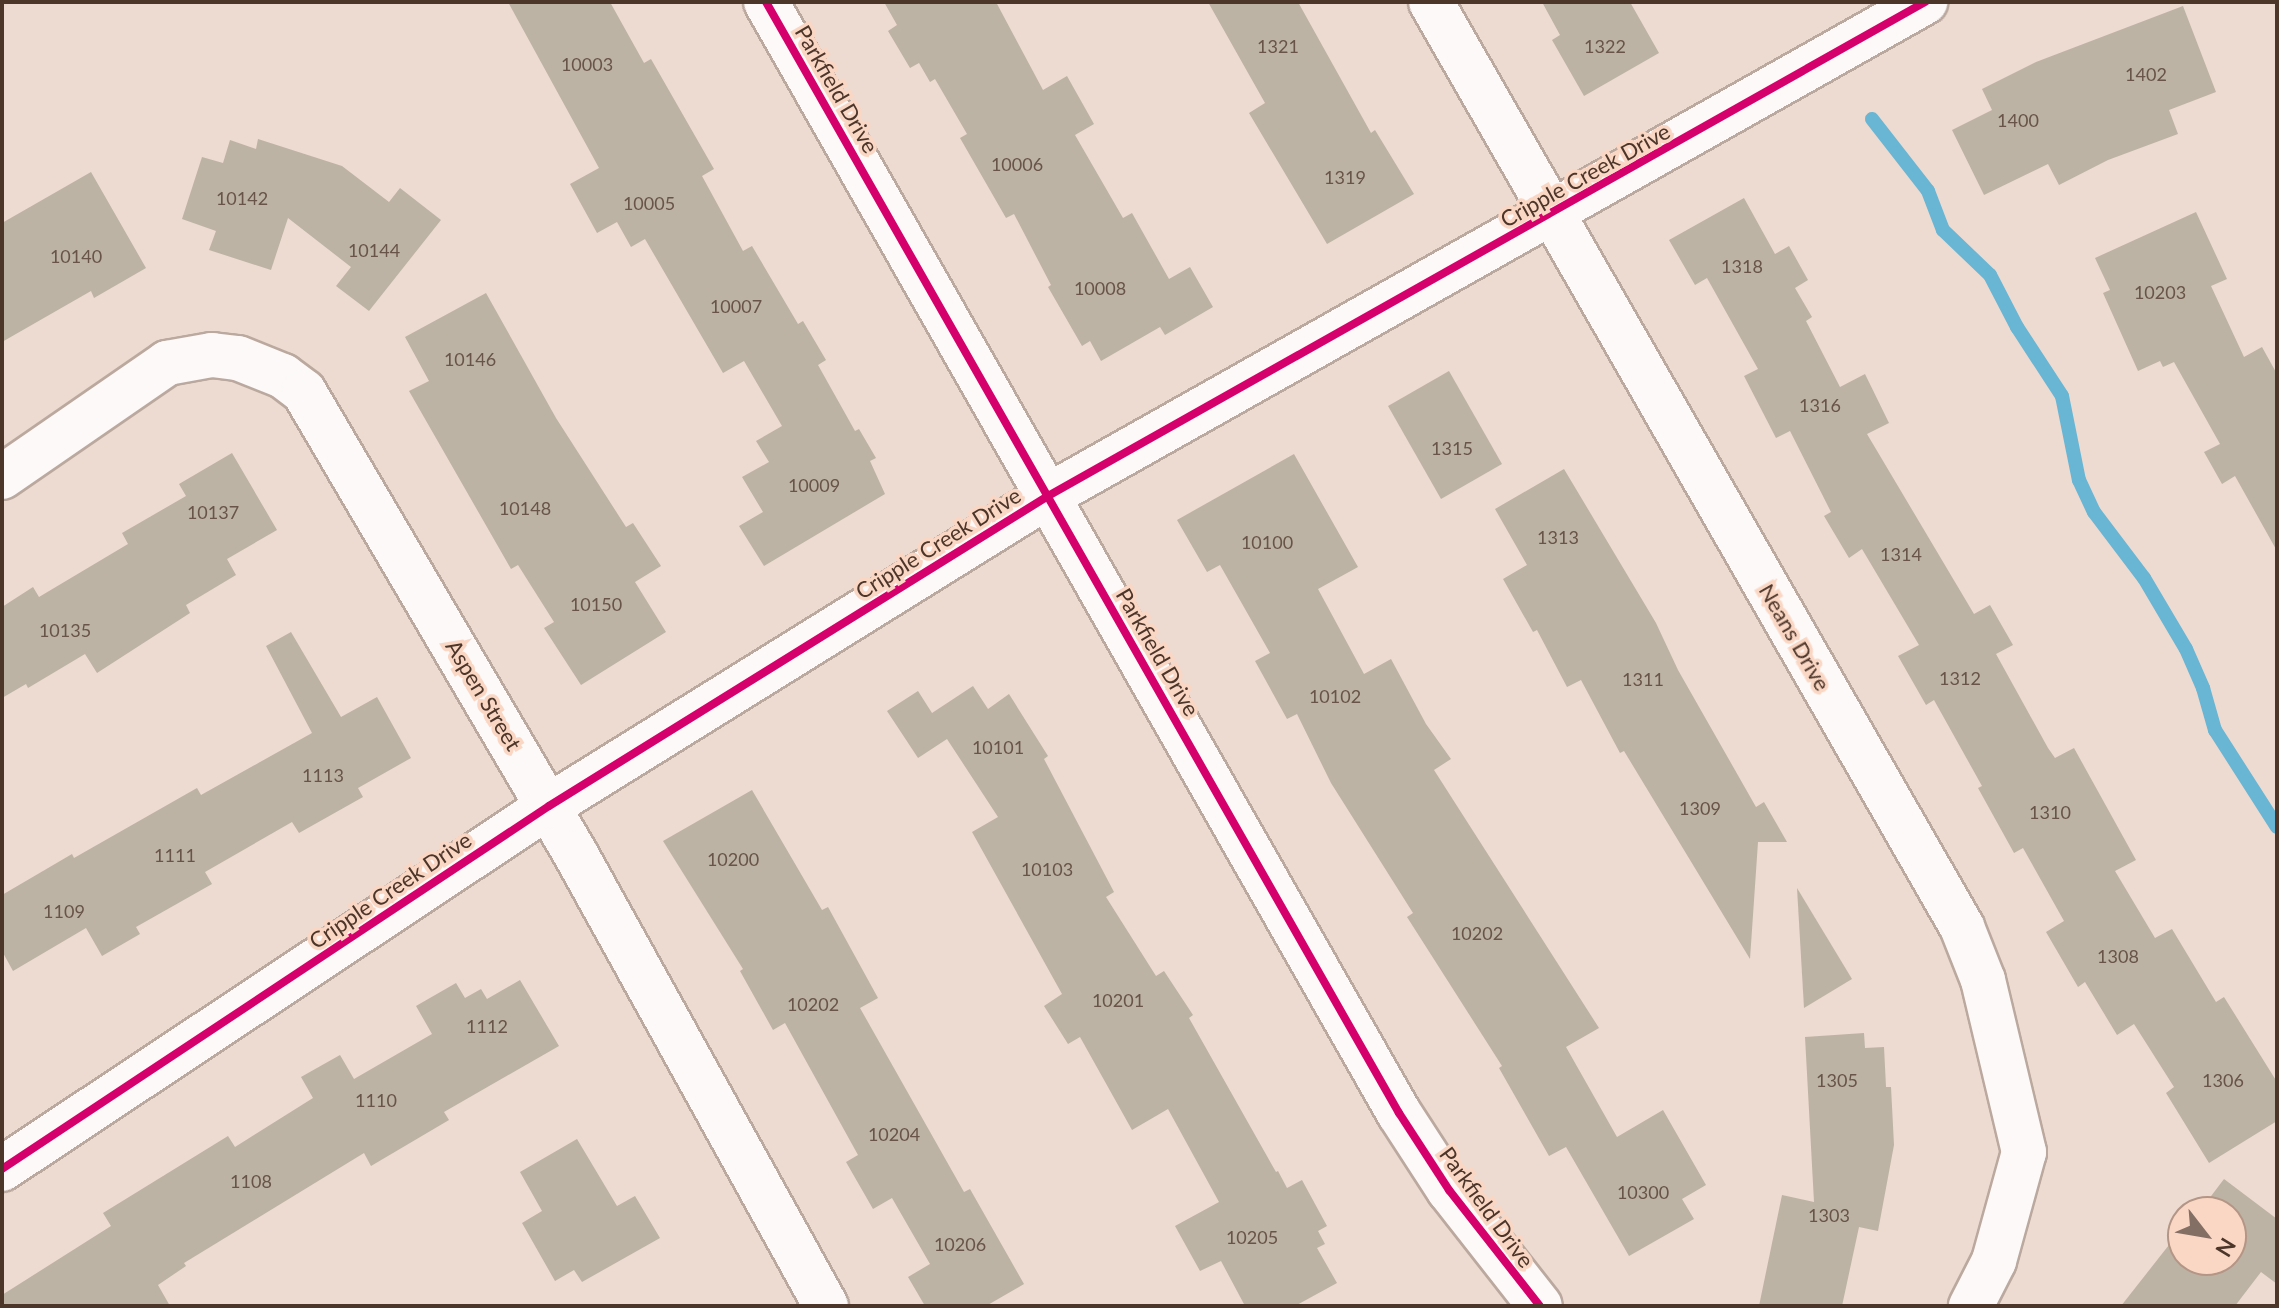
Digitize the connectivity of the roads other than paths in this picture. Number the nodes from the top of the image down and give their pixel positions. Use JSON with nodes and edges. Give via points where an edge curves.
{"nodes":[{"id":1,"x":766,"y":2,"type":"edge"},
{"id":2,"x":1431,"y":2,"type":"edge"},
{"id":3,"x":1925,"y":2,"type":"edge"},
{"id":4,"x":1552,"y":215,"type":"junction"},
{"id":5,"x":2,"y":477,"type":"edge"},
{"id":6,"x":1048,"y":496,"type":"junction"},
{"id":7,"x":549,"y":806,"type":"junction"},
{"id":8,"x":2,"y":1169,"type":"edge"},
{"id":9,"x":826,"y":1306,"type":"edge"},
{"id":10,"x":1540,"y":1306,"type":"edge"},
{"id":11,"x":1971,"y":1306,"type":"edge"}],
"edges":[{"from":1,"to":6,"type":"street","name":"Parkfield Drive"},
{"from":2,"to":4,"type":"street","name":"Neans Drive"},
{"from":3,"to":4,"type":"street","name":"Cripple Creek Drive"},
{"from":4,"to":6,"type":"street","name":"Cripple Creek Drive"},
{"from":4,"to":11,"type":"street","name":"Neans Drive","via":[[1962,927],[1983,980],[2024,1152],[1994,1261]]},
{"from":5,"to":7,"type":"street","name":"Aspen Street","via":[[167,363],[212,355],[238,358],[283,376],[304,392]]},
{"from":6,"to":7,"type":"street","name":"Cripple Creek Drive"},
{"from":6,"to":10,"type":"street","name":"Parkfield Drive","via":[[1399,1113],[1449,1190]]},
{"from":7,"to":8,"type":"street","name":"Cripple Creek Drive"},
{"from":7,"to":9,"type":"street","name":"Aspen Street"}]}
